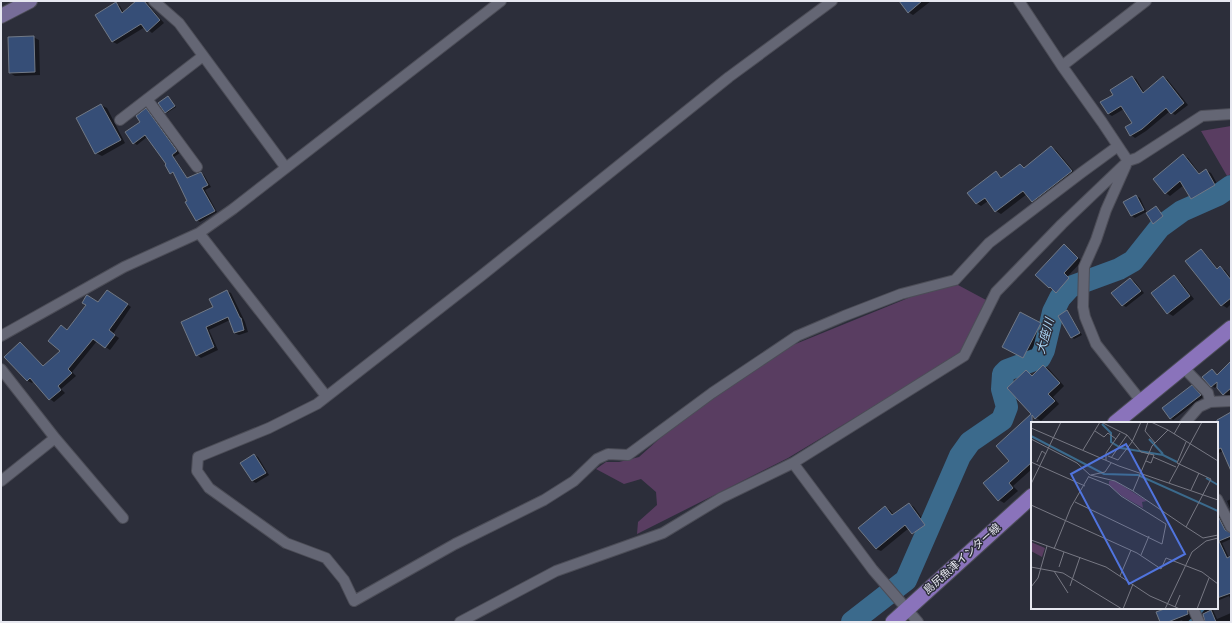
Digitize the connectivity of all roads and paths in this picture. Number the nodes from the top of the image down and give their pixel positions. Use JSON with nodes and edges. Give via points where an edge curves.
{"nodes":[{"id":1,"x":30,"y":1,"type":"edge"},
{"id":2,"x":154,"y":1,"type":"edge"},
{"id":3,"x":501,"y":1,"type":"edge"},
{"id":4,"x":832,"y":1,"type":"edge"},
{"id":5,"x":1019,"y":1,"type":"edge"},
{"id":6,"x":1146,"y":1,"type":"edge"},
{"id":7,"x":1,"y":16,"type":"edge"},
{"id":8,"x":203,"y":56,"type":"junction"},
{"id":9,"x":1062,"y":66,"type":"junction"},
{"id":10,"x":147,"y":99,"type":"junction"},
{"id":11,"x":1231,"y":114,"type":"edge"},
{"id":12,"x":120,"y":120,"type":"dead end"},
{"id":13,"x":1118,"y":146,"type":"junction"},
{"id":14,"x":1128,"y":161,"type":"junction"},
{"id":15,"x":197,"y":166,"type":"dead end"},
{"id":16,"x":286,"y":168,"type":"junction"},
{"id":17,"x":199,"y":233,"type":"junction"},
{"id":18,"x":1231,"y":328,"type":"edge"},
{"id":19,"x":1,"y":336,"type":"edge"},
{"id":20,"x":1183,"y":368,"type":"junction"},
{"id":21,"x":1,"y":369,"type":"edge"},
{"id":22,"x":326,"y":396,"type":"junction"},
{"id":23,"x":1141,"y":401,"type":"junction"},
{"id":24,"x":1231,"y":401,"type":"edge"},
{"id":25,"x":1210,"y":402,"type":"junction"},
{"id":26,"x":1116,"y":422,"type":"edge"},
{"id":27,"x":1186,"y":422,"type":"edge"},
{"id":28,"x":55,"y":438,"type":"junction"},
{"id":29,"x":792,"y":463,"type":"junction"},
{"id":30,"x":1,"y":481,"type":"edge"},
{"id":31,"x":1031,"y":497,"type":"edge"},
{"id":32,"x":1218,"y":501,"type":"edge"},
{"id":33,"x":123,"y":518,"type":"dead end"},
{"id":34,"x":1231,"y":527,"type":"edge"},
{"id":35,"x":907,"y":608,"type":"junction"},
{"id":36,"x":1193,"y":609,"type":"edge"},
{"id":37,"x":460,"y":622,"type":"edge"},
{"id":38,"x":893,"y":622,"type":"edge"},
{"id":39,"x":918,"y":622,"type":"edge"},
{"id":40,"x":1199,"y":622,"type":"edge"}],
"edges":[{"from":1,"to":7,"type":"main road"},
{"from":2,"to":8,"type":"street","via":[[179,23]]},
{"from":3,"to":16,"type":"street"},
{"from":4,"to":22,"type":"street","via":[[729,77],[355,376]]},
{"from":5,"to":9,"type":"street"},
{"from":6,"to":9,"type":"street"},
{"from":8,"to":10,"type":"street"},
{"from":8,"to":16,"type":"street"},
{"from":9,"to":13,"type":"street"},
{"from":10,"to":12,"type":"street"},
{"from":10,"to":15,"type":"street"},
{"from":11,"to":14,"type":"street","via":[[1202,116],[1137,158]]},
{"from":13,"to":14,"type":"street"},
{"from":13,"to":22,"type":"street","via":[[990,243],[955,280],[901,294],[797,336],[712,393],[628,455],[608,454],[597,459],[574,481],[544,500],[455,544],[354,601],[344,580],[326,558],[286,543],[209,488],[197,471],[198,457],[269,428],[317,404]]},
{"from":14,"to":23,"type":"street","via":[[1084,267],[1083,307],[1096,344]]},
{"from":14,"to":29,"type":"street","via":[[996,292],[964,356]]},
{"from":16,"to":17,"type":"street"},
{"from":17,"to":19,"type":"street","via":[[124,267]]},
{"from":17,"to":22,"type":"street"},
{"from":18,"to":20,"type":"main road"},
{"from":20,"to":23,"type":"main road"},
{"from":20,"to":25,"type":"street","via":[[1208,393]]},
{"from":21,"to":28,"type":"street"},
{"from":23,"to":26,"type":"main road"},
{"from":24,"to":25,"type":"street"},
{"from":25,"to":27,"type":"street","via":[[1199,407]]},
{"from":28,"to":30,"type":"street"},
{"from":28,"to":33,"type":"street"},
{"from":29,"to":35,"type":"street","via":[[873,570]]},
{"from":29,"to":37,"type":"street","via":[[721,498],[663,533],[556,571]]},
{"from":31,"to":35,"type":"main road","name":"島尻魚津インター線"},
{"from":32,"to":34,"type":"street"},
{"from":35,"to":38,"type":"main road","name":"島尻魚津インター線"},
{"from":35,"to":39,"type":"street"},
{"from":36,"to":40,"type":"street"}]}
